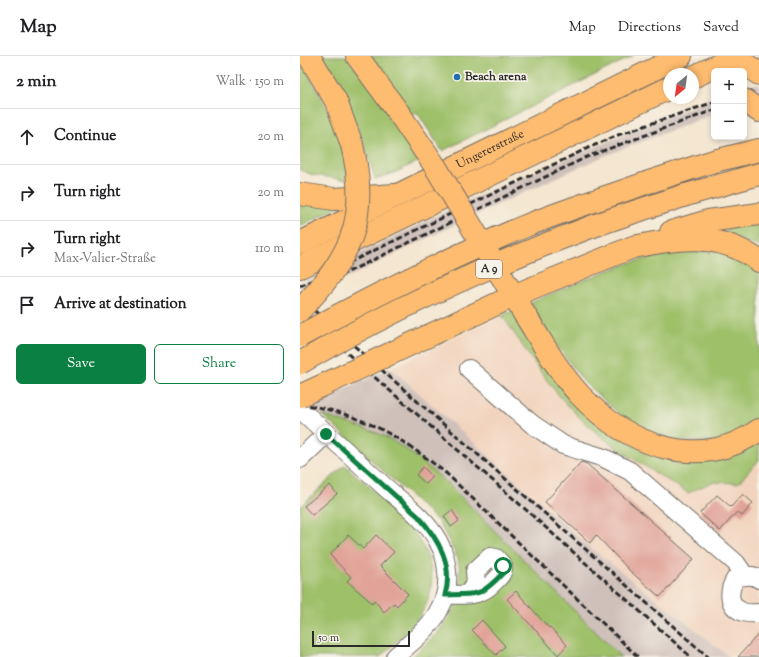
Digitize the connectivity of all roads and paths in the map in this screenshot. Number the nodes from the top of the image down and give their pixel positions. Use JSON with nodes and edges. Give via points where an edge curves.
{"nodes":[{"id":1,"x":309,"y":56,"type":"edge"},
{"id":2,"x":357,"y":56,"type":"edge"},
{"id":3,"x":681,"y":56,"type":"edge"},
{"id":4,"x":688,"y":56,"type":"edge"},
{"id":5,"x":736,"y":56,"type":"edge"},
{"id":6,"x":759,"y":74,"type":"edge"},
{"id":7,"x":705,"y":75,"type":"edge"},
{"id":8,"x":663,"y":91,"type":"edge"},
{"id":9,"x":747,"y":102,"type":"edge"},
{"id":10,"x":759,"y":111,"type":"edge"},
{"id":11,"x":759,"y":150,"type":"edge"},
{"id":12,"x":759,"y":174,"type":"edge"},
{"id":13,"x":300,"y":194,"type":"edge"},
{"id":14,"x":395,"y":195,"type":"junction"},
{"id":15,"x":759,"y":214,"type":"edge"},
{"id":16,"x":689,"y":232,"type":"junction"},
{"id":17,"x":300,"y":243,"type":"edge"},
{"id":18,"x":759,"y":261,"type":"edge"},
{"id":19,"x":300,"y":267,"type":"edge"},
{"id":20,"x":300,"y":310,"type":"edge"},
{"id":21,"x":300,"y":336,"type":"edge"},
{"id":22,"x":300,"y":363,"type":"edge"},
{"id":23,"x":469,"y":369,"type":"dead end"},
{"id":24,"x":300,"y":396,"type":"edge"},
{"id":25,"x":300,"y":409,"type":"edge"},
{"id":26,"x":759,"y":430,"type":"edge"},
{"id":27,"x":326,"y":434,"type":"junction"},
{"id":28,"x":300,"y":459,"type":"edge"},
{"id":29,"x":752,"y":578,"type":"edge"},
{"id":30,"x":468,"y":594,"type":"dead end"},
{"id":31,"x":445,"y":595,"type":"junction"},
{"id":32,"x":759,"y":613,"type":"edge"},
{"id":33,"x":395,"y":657,"type":"edge"}],
"edges":[{"from":1,"to":20,"type":"main road","bridge":true,"via":[[336,101],[352,146],[359,186],[359,208],[355,229],[339,262]]},
{"from":2,"to":26,"type":"main road","bridge":true,"via":[[435,166],[552,358],[581,395],[611,422],[639,439],[669,449],[703,451],[734,444]]},
{"from":3,"to":14,"type":"main road","name":"Ungererstraße"},
{"from":4,"to":7,"type":"main road"},
{"from":5,"to":6,"type":"main road"},
{"from":5,"to":7,"type":"main road"},
{"from":8,"to":19,"type":"main road","name":"Ungererstraße"},
{"from":9,"to":10,"type":"main road"},
{"from":11,"to":21,"type":"main road","number":"A 9","bridge":true,"via":[[714,161],[649,182],[525,227],[442,263]]},
{"from":12,"to":22,"type":"main road","number":"A 9","bridge":true,"via":[[588,228],[472,276],[386,316]]},
{"from":13,"to":14,"type":"main road","via":[[334,199]]},
{"from":14,"to":17,"type":"main road","name":"Ungererstraße"},
{"from":15,"to":16,"type":"main road","via":[[729,217]]},
{"from":16,"to":18,"type":"main road","via":[[729,245]]},
{"from":16,"to":24,"type":"main road","bridge":true,"via":[[670,240],[633,247],[520,293]]},
{"from":23,"to":29,"type":"street","via":[[532,424],[563,445],[604,458],[630,471]]},
{"from":25,"to":27,"type":"street"},
{"from":27,"to":28,"type":"street"},
{"from":27,"to":31,"type":"street","via":[[419,517],[438,540],[445,557]]},
{"from":29,"to":32,"type":"street","via":[[736,578],[730,586],[729,595],[736,609],[744,613]]},
{"from":30,"to":31,"type":"street"},
{"from":31,"to":33,"type":"street","via":[[433,620]]}]}
